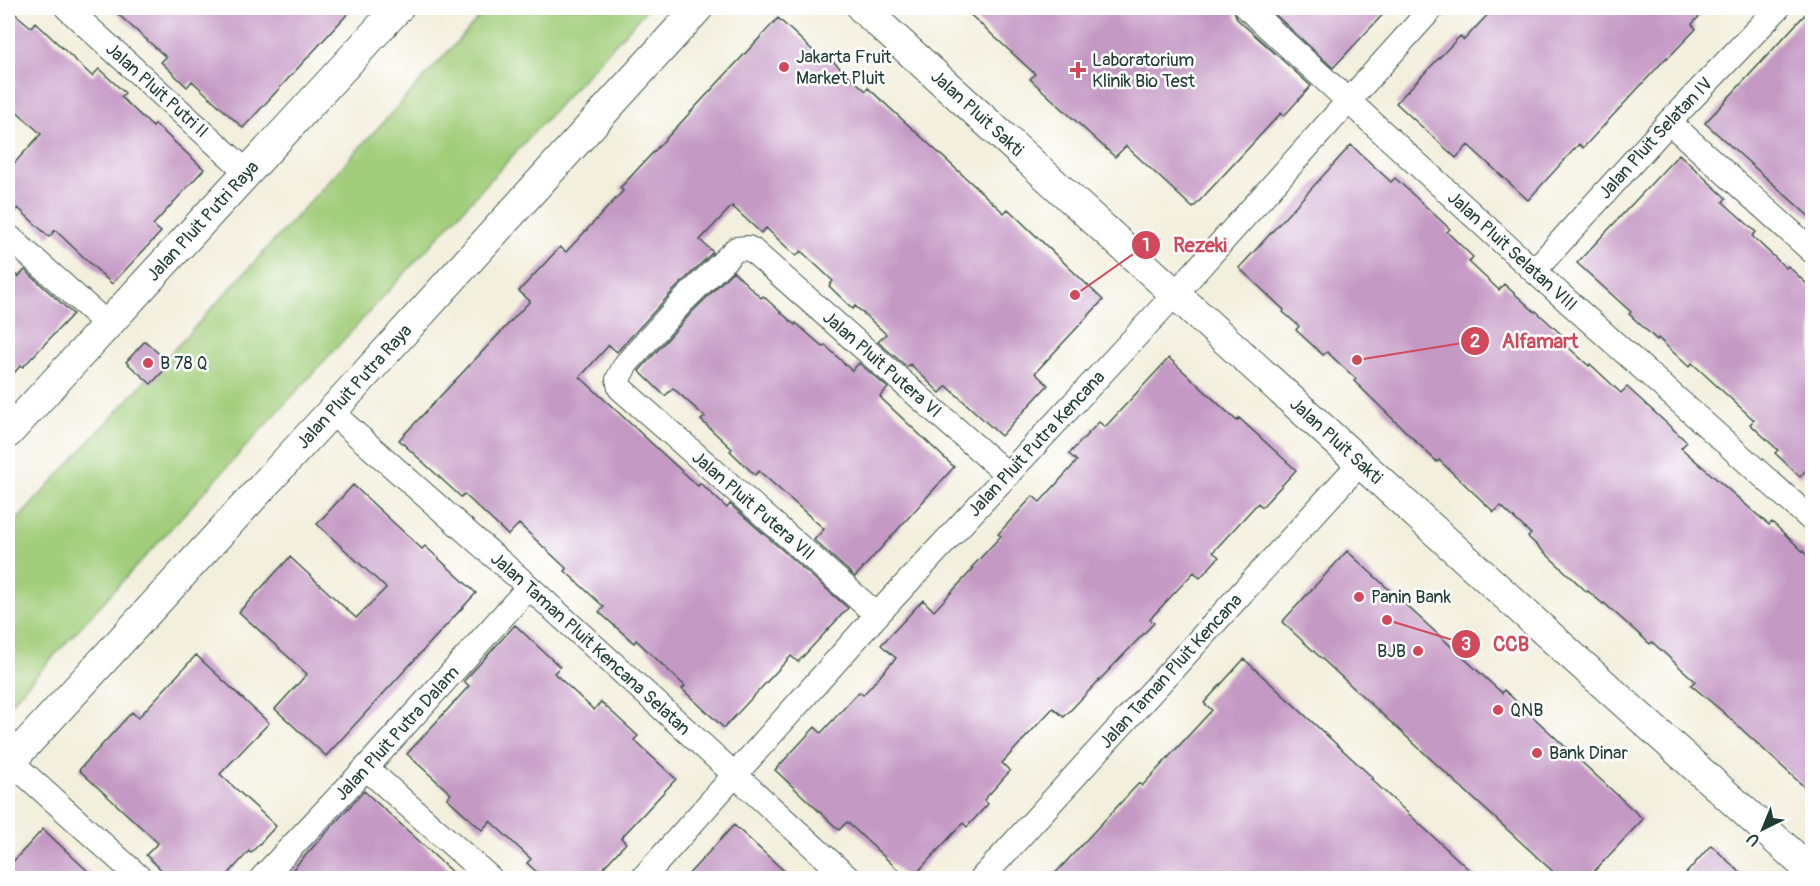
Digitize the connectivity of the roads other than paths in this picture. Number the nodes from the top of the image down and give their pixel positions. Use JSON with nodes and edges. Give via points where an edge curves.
{"nodes":[{"id":1,"x":67,"y":8,"type":"edge"},
{"id":2,"x":398,"y":8,"type":"edge"},
{"id":3,"x":698,"y":8,"type":"edge"},
{"id":4,"x":862,"y":8,"type":"edge"},
{"id":5,"x":1247,"y":8,"type":"edge"},
{"id":6,"x":1432,"y":8,"type":"edge"},
{"id":7,"x":1778,"y":8,"type":"edge"},
{"id":8,"x":1348,"y":100,"type":"junction"},
{"id":9,"x":1670,"y":122,"type":"junction"},
{"id":10,"x":247,"y":172,"type":"junction"},
{"id":11,"x":8,"y":236,"type":"edge"},
{"id":12,"x":1812,"y":251,"type":"edge"},
{"id":13,"x":758,"y":254,"type":"joint"},
{"id":14,"x":1534,"y":271,"type":"junction"},
{"id":15,"x":1176,"y":294,"type":"junction"},
{"id":16,"x":108,"y":325,"type":"junction"},
{"id":17,"x":331,"y":412,"type":"junction"},
{"id":18,"x":8,"y":433,"type":"edge"},
{"id":19,"x":1360,"y":462,"type":"junction"},
{"id":20,"x":1008,"y":475,"type":"junction"},
{"id":21,"x":1812,"y":520,"type":"edge"},
{"id":22,"x":529,"y":587,"type":"junction"},
{"id":23,"x":877,"y":615,"type":"junction"},
{"id":24,"x":8,"y":761,"type":"edge"},
{"id":25,"x":366,"y":768,"type":"junction"},
{"id":26,"x":734,"y":774,"type":"junction"},
{"id":27,"x":1812,"y":872,"type":"edge"},
{"id":28,"x":140,"y":879,"type":"edge"},
{"id":29,"x":262,"y":879,"type":"edge"},
{"id":30,"x":490,"y":879,"type":"edge"},
{"id":31,"x":643,"y":879,"type":"edge"},
{"id":32,"x":848,"y":879,"type":"edge"},
{"id":33,"x":982,"y":879,"type":"edge"}],
"edges":[{"from":1,"to":10,"type":"street","name":"Jalan Pluit Putri II"},
{"from":2,"to":10,"type":"street","name":"Jalan Pluit Putri Raya"},
{"from":3,"to":17,"type":"street","name":"Jalan Pluit Putra Raya"},
{"from":4,"to":15,"type":"street","name":"Jalan Pluit Sakti"},
{"from":5,"to":8,"type":"street","name":"Jalan Pluit Selatan VIII"},
{"from":6,"to":8,"type":"street","name":"Jalan Pluit Putra Kencana"},
{"from":7,"to":9,"type":"street","name":"Jalan Pluit Selatan IV"},
{"from":8,"to":14,"type":"street","name":"Jalan Pluit Selatan VIII"},
{"from":8,"to":15,"type":"street","name":"Jalan Pluit Putra Kencana"},
{"from":9,"to":12,"type":"street"},
{"from":9,"to":14,"type":"street","name":"Jalan Pluit Selatan IV"},
{"from":10,"to":16,"type":"street","name":"Jalan Pluit Putri Raya"},
{"from":11,"to":16,"type":"street"},
{"from":13,"to":20,"type":"street","name":"Jalan Pluit Putera VI"},
{"from":13,"to":23,"type":"street","name":"Jalan Pluit Putera VII","via":[[748,248],[736,249],[633,357],[620,373],[620,388]]},
{"from":14,"to":21,"type":"street","name":"Jalan Pluit Selatan VIII"},
{"from":15,"to":19,"type":"street","name":"Jalan Pluit Sakti"},
{"from":15,"to":20,"type":"street","name":"Jalan Pluit Putra Kencana"},
{"from":16,"to":18,"type":"street","name":"Jalan Pluit Putri Raya"},
{"from":17,"to":22,"type":"street","name":"Jalan Taman Pluit Kencana Selatan"},
{"from":17,"to":24,"type":"street","name":"Jalan Pluit Putra Raya"},
{"from":19,"to":27,"type":"street","name":"Jalan Pluit Sakti"},
{"from":19,"to":33,"type":"street","name":"Jalan Taman Pluit Kencana"},
{"from":20,"to":23,"type":"street","name":"Jalan Pluit Putra Kencana"},
{"from":22,"to":25,"type":"street","name":"Jalan Pluit Putra Dalam"},
{"from":22,"to":26,"type":"street","name":"Jalan Taman Pluit Kencana Selatan"},
{"from":23,"to":26,"type":"street","name":"Jalan Pluit Putra Kencana"},
{"from":24,"to":28,"type":"street"},
{"from":25,"to":29,"type":"street","name":"Jalan Pluit Putra Dalam"},
{"from":25,"to":30,"type":"street"},
{"from":26,"to":31,"type":"street","name":"Jalan Pluit Putra Kencana"},
{"from":26,"to":32,"type":"street","name":"Jalan Taman Pluit Kencana Selatan"}]}
